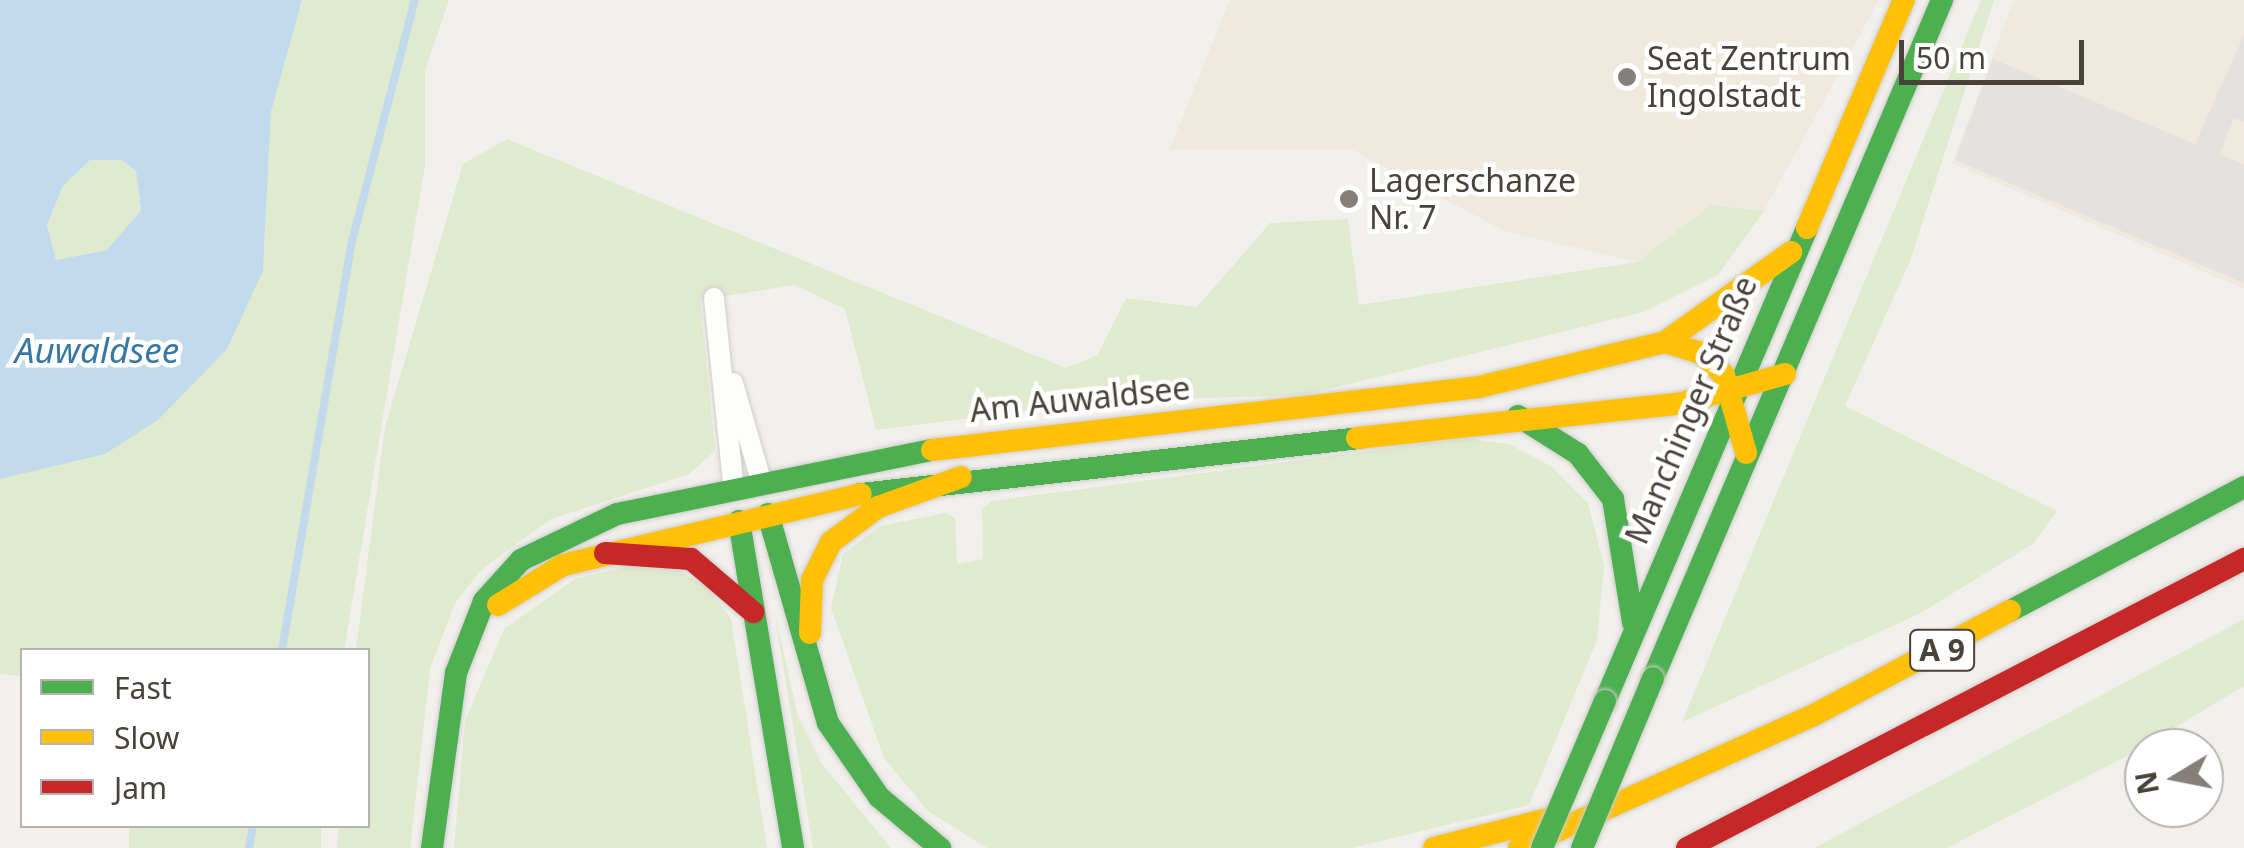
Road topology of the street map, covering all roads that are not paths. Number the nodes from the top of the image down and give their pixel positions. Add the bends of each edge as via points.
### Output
1 (1904, 0) edge
2 (1942, 0) edge
3 (1797, 247) junction
4 (714, 298) dead end
5 (1664, 342) junction
6 (728, 374) junction
7 (1785, 374) junction
8 (1732, 392) junction
9 (1515, 415) junction
10 (1746, 452) junction
11 (760, 477) junction
12 (962, 477) junction
13 (733, 483) junction
14 (2244, 487) edge
15 (768, 514) junction
16 (738, 521) junction
17 (606, 553) junction
18 (2244, 559) edge
19 (752, 612) junction
20 (1634, 625) junction
21 (466, 639) junction
22 (817, 700) junction
23 (1643, 796) junction
24 (432, 848) edge
25 (793, 848) edge
26 (940, 848) edge
27 (1434, 848) edge
28 (1518, 848) edge
29 (1542, 848) edge
30 (1582, 848) edge
31 (1687, 848) edge

1 - 3 main road, Manchinger Straße
2 - 7 main road, Manchinger Straße
3 - 5 main road
3 - 8 main road, Manchinger Straße
4 - 6 street
5 - 8 main road via 1702,353
5 - 11 main road, Am Auwaldsee via 1480,387 1036,434
6 - 11 street
6 - 13 street
7 - 8 main road, Am Auwaldsee
7 - 10 main road, Manchinger Straße
8 - 9 main road, Am Auwaldsee
8 - 10 main road
8 - 20 main road, Manchinger Straße
9 - 12 main road, Am Auwaldsee
9 - 20 main road via 1569,446 1613,498
10 - 30 main road, Manchinger Straße, bridge
11 - 13 main road, Am Auwaldsee
11 - 15 main road
12 - 15 main road, Am Auwaldsee
12 - 22 main road via 878,508 831,542 809,602
13 - 16 main road
13 - 21 main road, Am Auwaldsee via 550,541 497,582
14 - 23 main road, A 9 via 2006,617
15 - 16 main road, Am Auwaldsee
15 - 22 main road
16 - 17 main road, Am Auwaldsee
16 - 19 main road
17 - 19 main road via 692,558
17 - 21 main road, Am Auwaldsee via 529,581
18 - 31 main road, A 9
19 - 25 main road
20 - 29 main road, Manchinger Straße, bridge
21 - 24 main road, Am Auwaldsee
22 - 26 main road via 863,779
23 - 27 main road
23 - 28 main road, A 9

